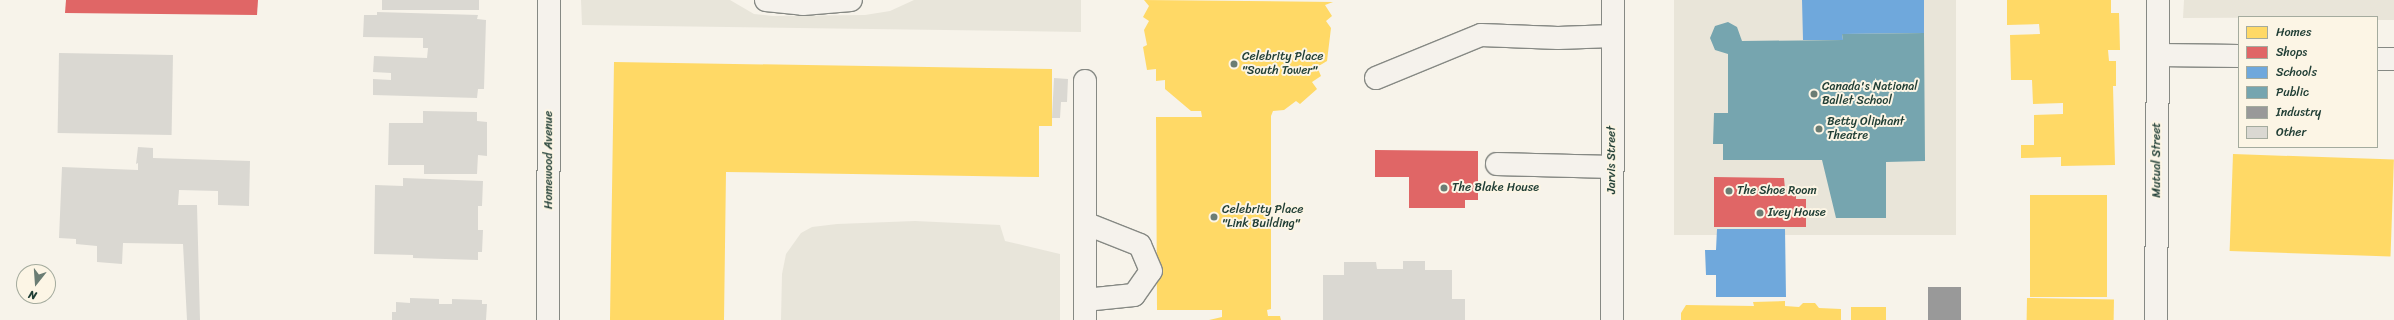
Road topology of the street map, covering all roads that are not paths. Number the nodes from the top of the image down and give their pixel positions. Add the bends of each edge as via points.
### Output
1 (549, 0) edge
2 (766, 0) edge
3 (851, 0) edge
4 (1613, 0) edge
5 (2158, 0) edge
6 (1613, 36) junction
7 (2158, 54) junction
8 (2238, 56) edge
9 (2378, 59) edge
10 (2394, 60) edge
11 (1376, 78) dead end
12 (1086, 81) dead end
13 (1497, 164) dead end
14 (1612, 167) junction
15 (1087, 224) junction
16 (1085, 310) edge
17 (548, 320) edge
18 (1612, 320) edge
19 (2156, 320) edge

1 - 17 street, Homewood Avenue
2 - 3 street via 803,4
4 - 6 street, Jarvis Street
5 - 7 street, Mutual Street
6 - 11 street via 1558,38 1481,35
6 - 14 street, Jarvis Street
7 - 8 street
7 - 19 street, Mutual Street
9 - 10 street
12 - 15 street
13 - 14 street
14 - 18 street, Jarvis Street
15 - 16 street
15 - 16 street via 1140,245 1150,270 1134,295

